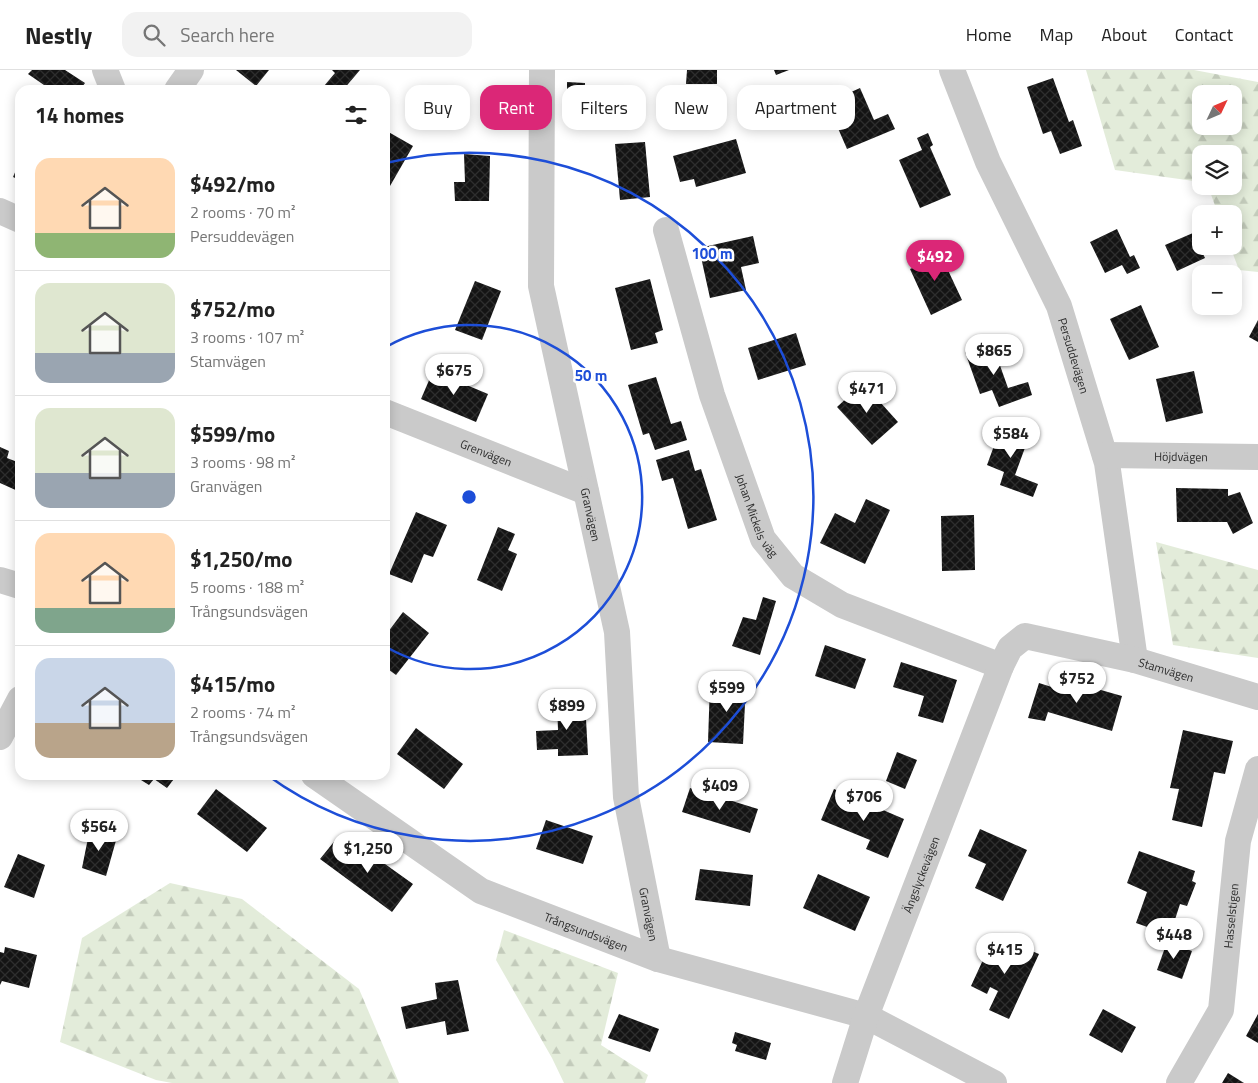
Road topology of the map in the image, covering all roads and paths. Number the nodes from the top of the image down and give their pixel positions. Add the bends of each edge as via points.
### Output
1 (105, 70) edge
2 (191, 70) edge
3 (542, 70) edge
4 (952, 70) edge
5 (111, 85) edge
6 (180, 85) edge
7 (0, 211) edge
8 (15, 218) edge
9 (666, 230) dead end
10 (390, 414) edge
11 (1105, 455) junction
12 (1258, 457) edge
13 (586, 492) junction
14 (0, 580) edge
15 (15, 584) edge
16 (1135, 660) junction
17 (1001, 666) junction
18 (1258, 696) edge
19 (15, 708) edge
20 (0, 737) edge
21 (1258, 769) edge
22 (321, 780) edge
23 (658, 959) junction
24 (866, 1016) junction
25 (845, 1083) edge
26 (994, 1083) edge
27 (1179, 1083) edge

1 - 5 street
2 - 6 street
3 - 13 street, Granvägen via 541,286
4 - 11 street, Persuddevägen via 988,162 1059,306
7 - 8 street
9 - 17 street, Johan Mickels väg via 712,395 763,539 793,576 842,606
10 - 13 street, Grenvägen
11 - 12 street, Höjdvägen
11 - 16 street, Persuddevägen
13 - 23 street, Granvägen via 617,632 626,798
14 - 15 street
16 - 17 street, Stamvägen via 1025,636 1010,648
16 - 18 street, Stamvägen
17 - 24 street, Ängslyckevägen
19 - 20 street
21 - 27 street, Hasselstigen via 1238,841 1221,1010
22 - 23 street, Trångsundsvägen via 481,891
23 - 24 street, Trångsundsvägen
24 - 25 street, Ängslyckevägen
24 - 26 street, Trångsundsvägen

